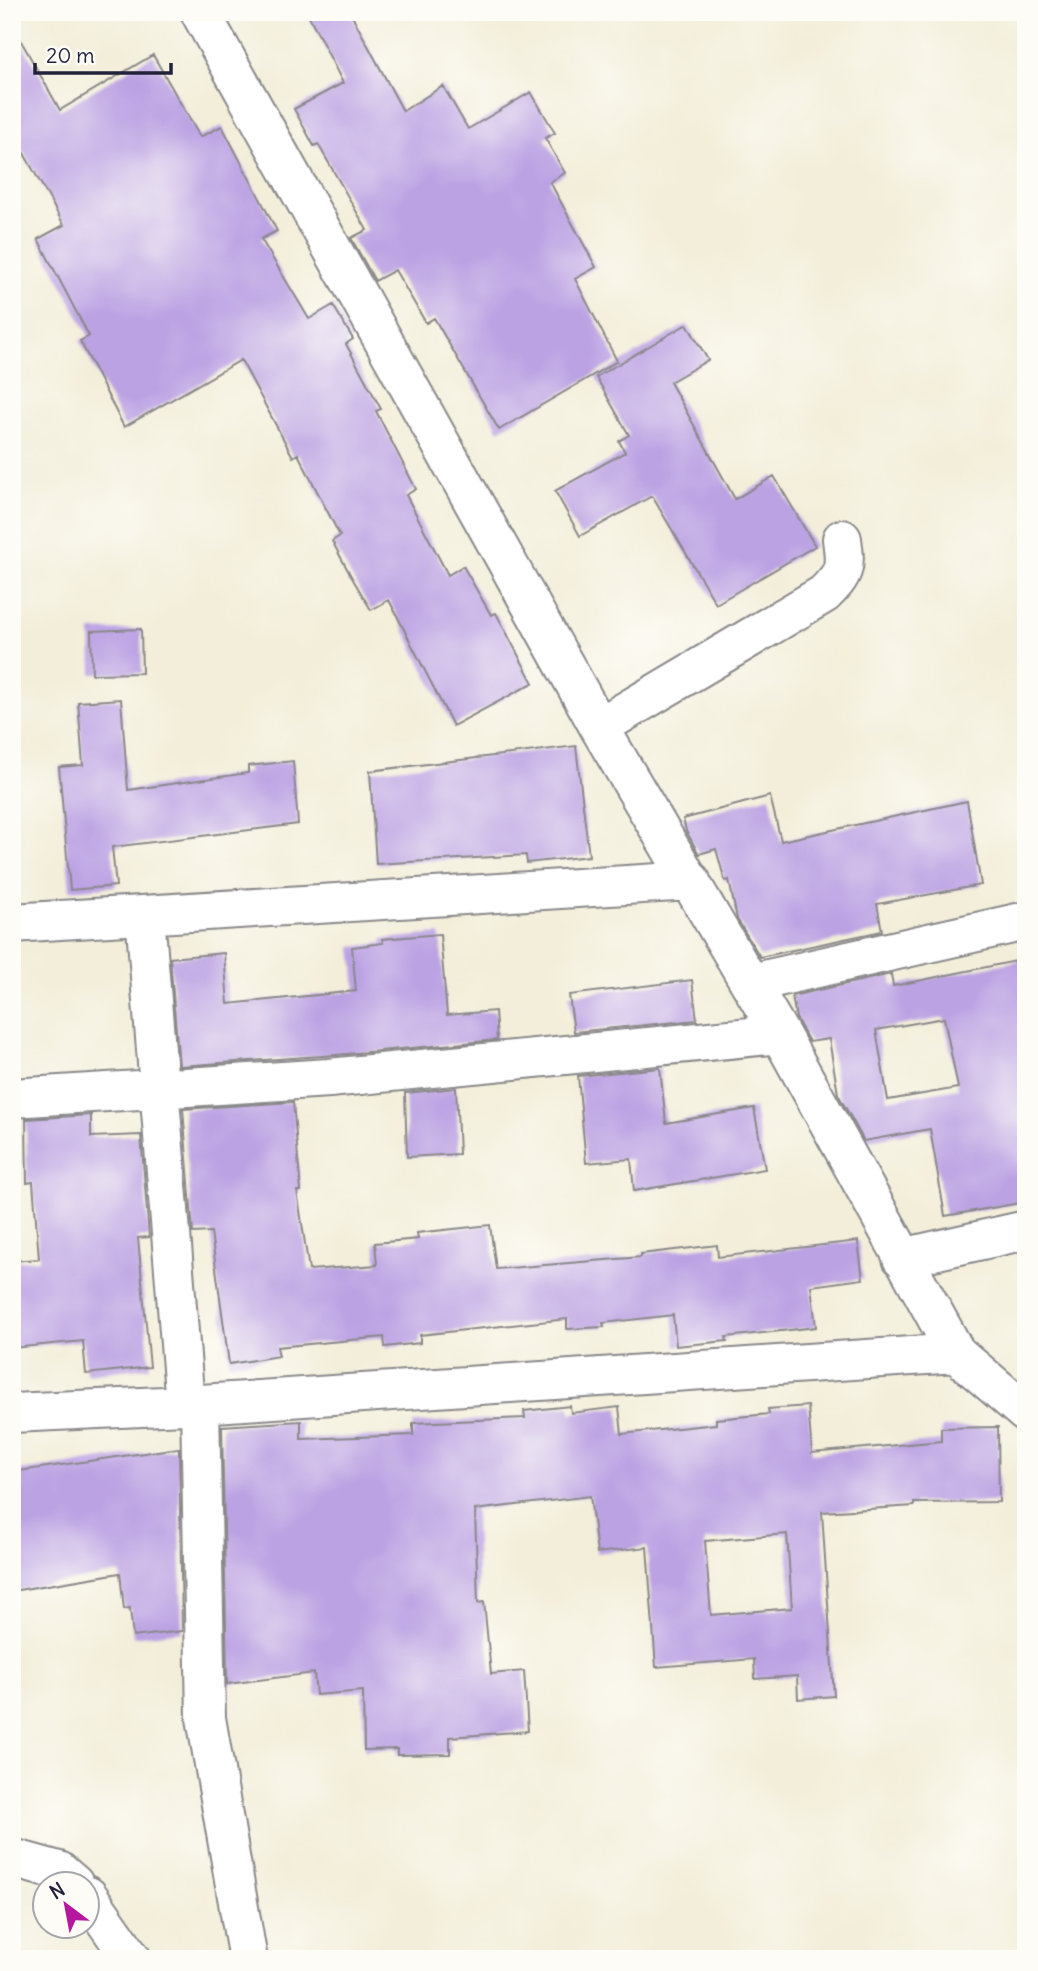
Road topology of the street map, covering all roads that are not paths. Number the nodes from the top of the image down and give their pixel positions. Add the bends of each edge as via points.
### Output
1 (200, 12) edge
2 (842, 539) dead end
3 (599, 727) junction
4 (691, 881) junction
5 (145, 915) junction
6 (1026, 921) edge
7 (12, 923) edge
8 (751, 983) junction
9 (780, 1034) junction
10 (159, 1088) junction
11 (12, 1098) edge
12 (1026, 1230) edge
13 (902, 1258) junction
14 (956, 1353) junction
15 (192, 1404) junction
16 (12, 1413) edge
17 (1026, 1413) edge
18 (12, 1858) edge
19 (57, 1870) edge
20 (102, 1916) edge
21 (132, 1959) edge
22 (245, 1959) edge

1 - 3 street
2 - 3 street via 842,576 824,594
3 - 4 street
4 - 5 street
4 - 8 street
5 - 7 street
5 - 10 street
6 - 8 street
8 - 9 street
9 - 10 street via 329,1078
9 - 13 street
10 - 11 street
10 - 15 street
12 - 13 street
13 - 14 street
14 - 15 street
14 - 17 street
15 - 16 street
15 - 22 street via 206,1718
18 - 19 street
20 - 21 street

